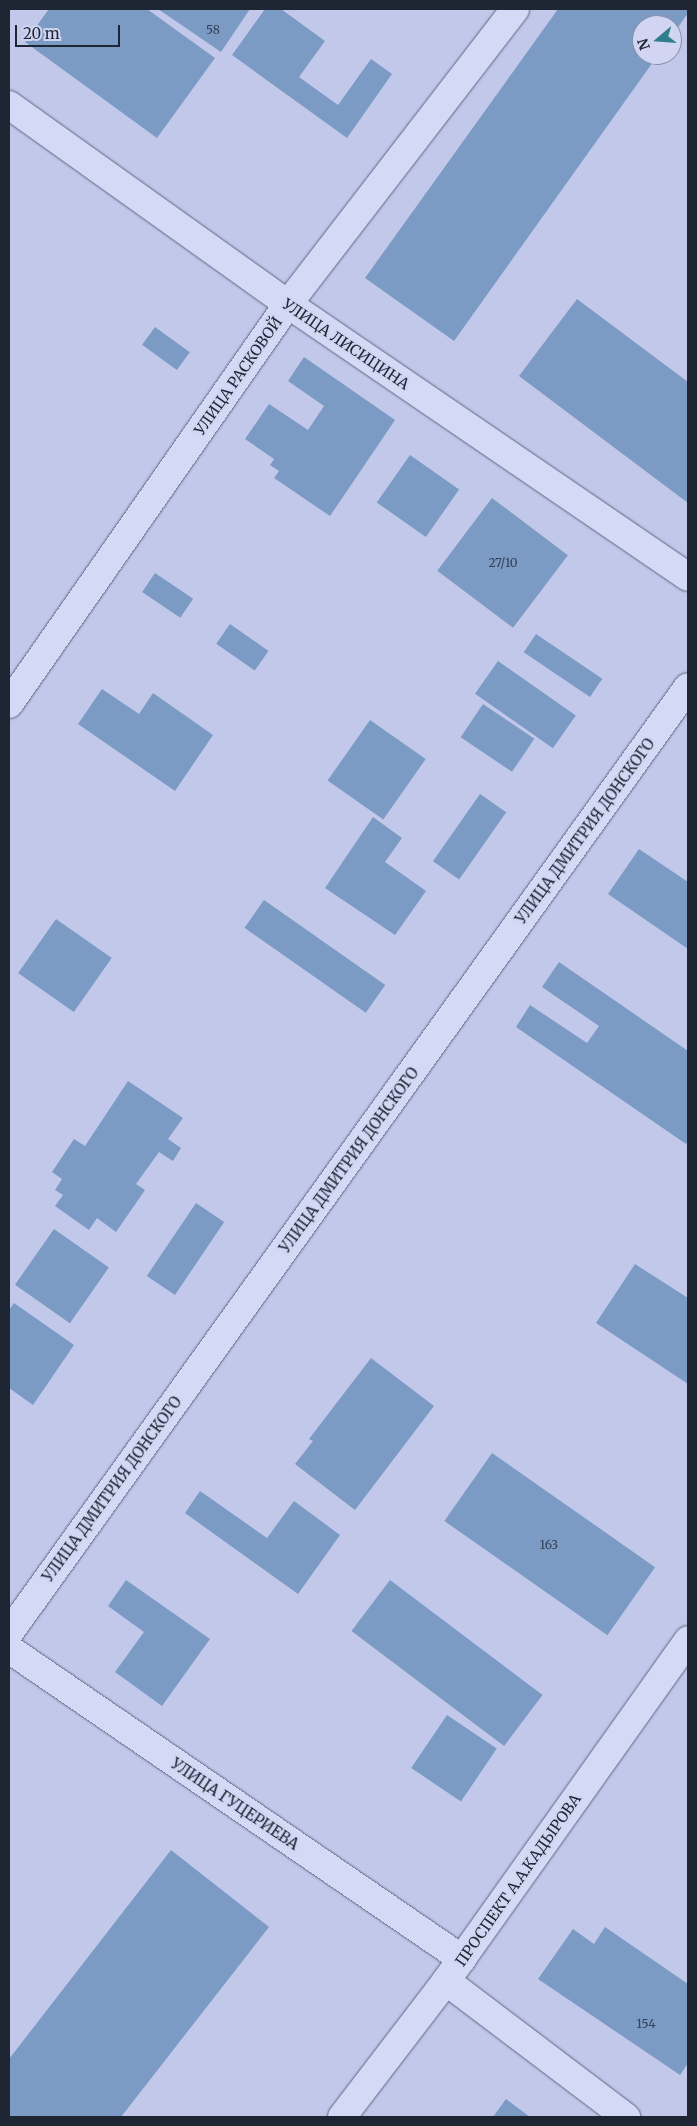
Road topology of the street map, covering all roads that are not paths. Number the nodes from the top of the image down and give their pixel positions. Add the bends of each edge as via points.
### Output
1 (515, 9) edge
2 (9, 105) edge
3 (288, 304) junction
4 (688, 577) edge
5 (688, 687) edge
6 (9, 704) edge
7 (9, 1633) edge
8 (688, 1640) edge
9 (9, 1649) edge
10 (462, 1959) junction
11 (446, 1982) junction
12 (342, 2117) edge
13 (626, 2117) edge

1 - 3 street, УЛИЦА РАСКОВОЙ
2 - 3 street, УЛИЦА ЛИСИЦИНА
3 - 4 street, УЛИЦА ЛИСИЦИНА
3 - 6 street, УЛИЦА РАСКОВОЙ
5 - 7 street, УЛИЦА ДМИТРИЯ ДОНСКОГО
8 - 10 street, ПРОСПЕКТ А.А.КАДЫРОВА
9 - 10 street, УЛИЦА ГУЦЕРИЕВА
10 - 11 street, ПРОСПЕКТ А.А.КАДЫРОВА
11 - 12 street, ПРОСПЕКТ А.А.КАДЫРОВА
11 - 13 street

